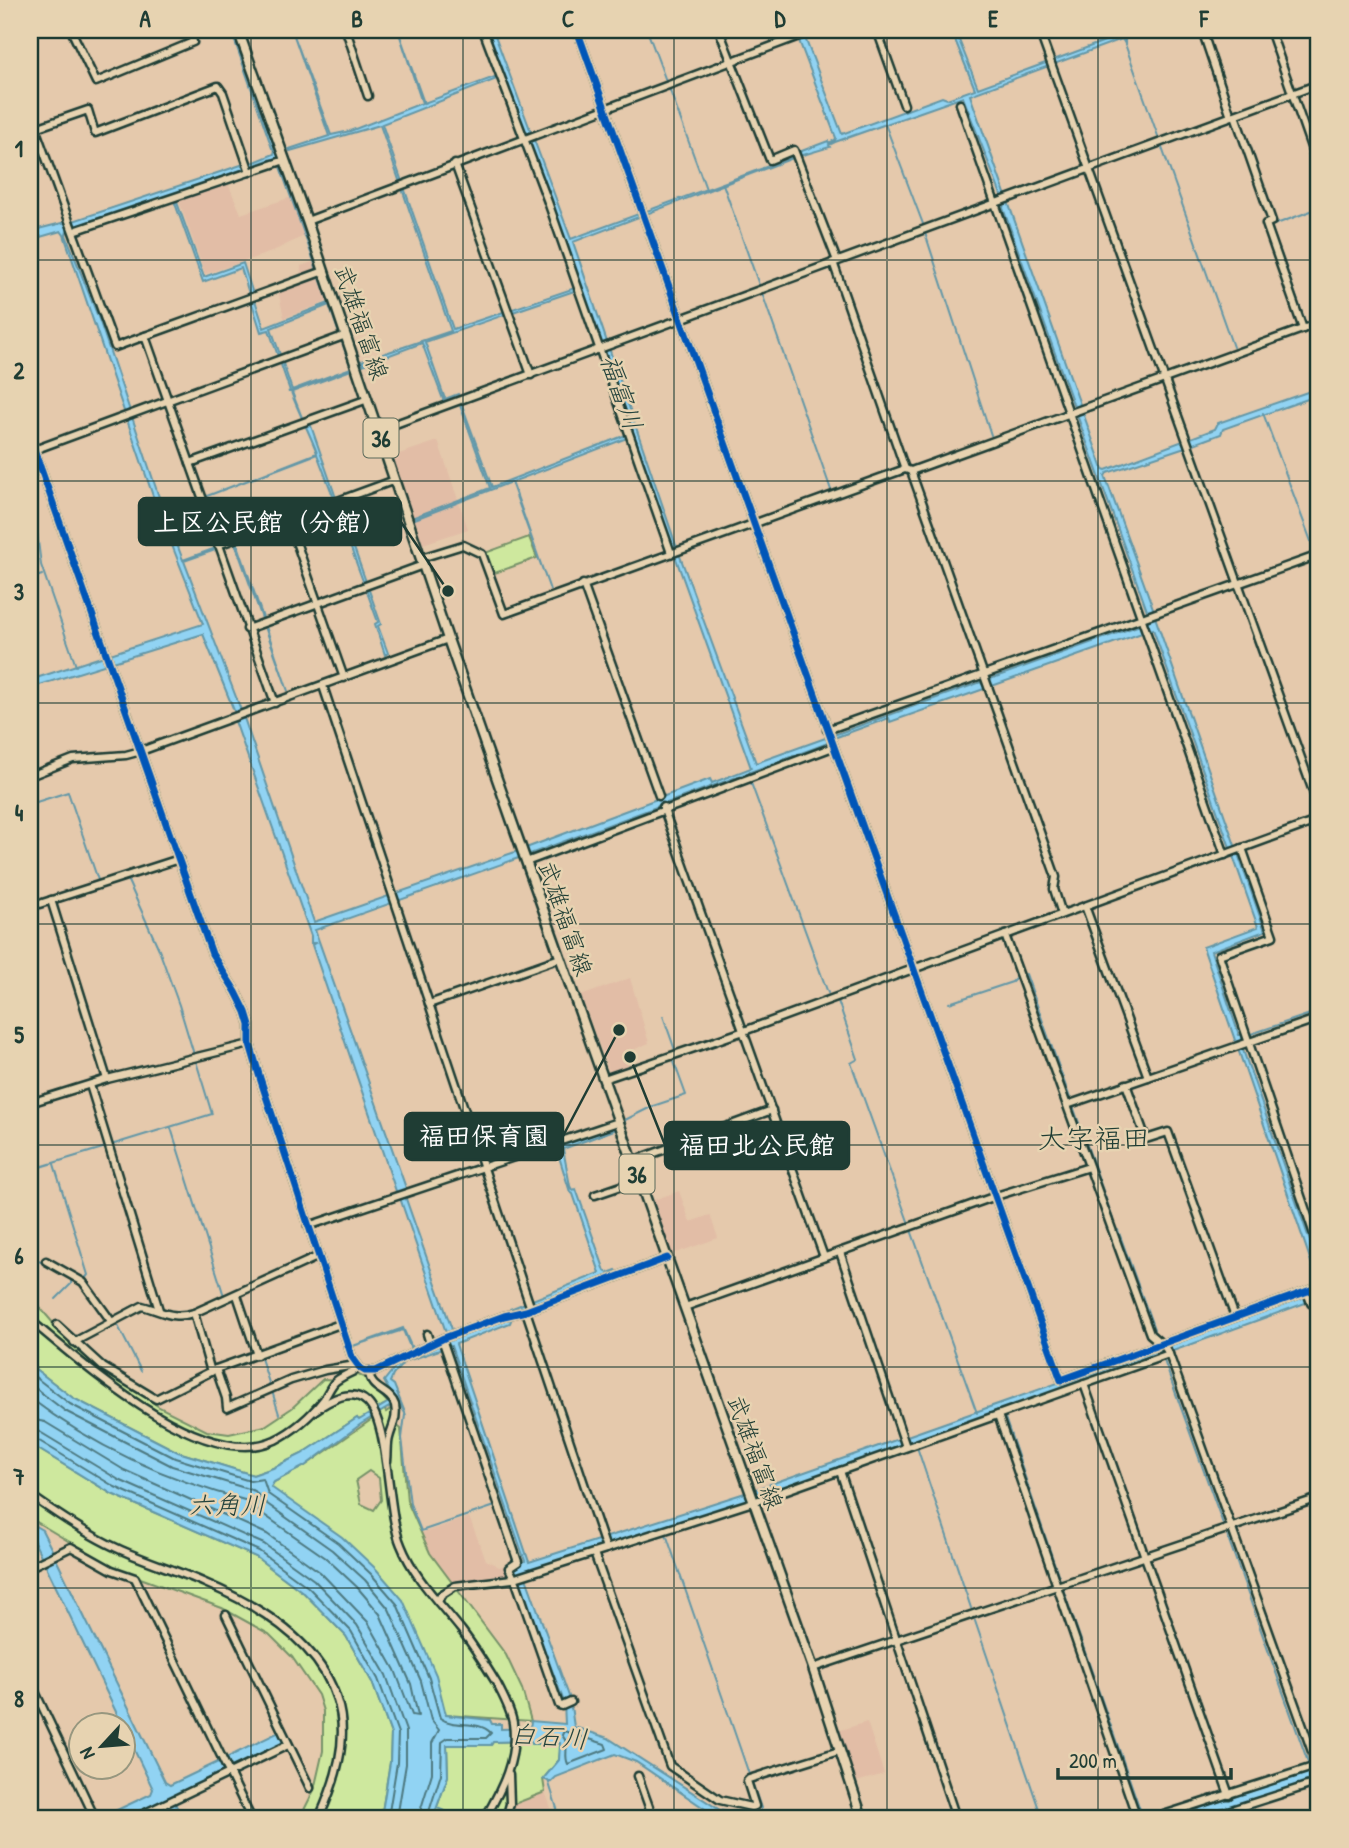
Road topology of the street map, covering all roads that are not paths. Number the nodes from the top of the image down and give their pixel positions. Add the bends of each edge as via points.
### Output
1 (71, 30) edge
2 (190, 30) edge
3 (238, 30) edge
4 (346, 30) edge
5 (483, 30) edge
6 (577, 30) edge
7 (719, 30) edge
8 (815, 30) edge
9 (877, 30) edge
10 (1039, 30) edge
11 (1202, 30) edge
12 (1270, 30) edge
13 (730, 61) junction
14 (1319, 84) edge
15 (1293, 94) junction
16 (368, 96) dead end
17 (960, 104) dead end
18 (904, 105) dead end
19 (605, 109) junction
20 (30, 114) edge
21 (1233, 116) junction
22 (34, 127) edge
23 (528, 137) junction
24 (281, 161) junction
25 (455, 164) junction
26 (1090, 167) junction
27 (249, 168) junction
28 (1319, 170) edge
29 (1001, 200) junction
30 (307, 221) junction
31 (72, 227) junction
32 (835, 262) junction
33 (321, 272) junction
34 (681, 318) junction
35 (1319, 323) edge
36 (1303, 329) junction
37 (145, 336) junction
38 (343, 336) junction
39 (601, 349) junction
40 (531, 375) junction
41 (1164, 380) junction
42 (368, 399) junction
43 (168, 400) junction
44 (1076, 411) junction
45 (379, 430) junction
46 (30, 438) edge
47 (34, 450) junction
48 (190, 463) junction
49 (40, 464) junction
50 (30, 468) edge
51 (908, 470) junction
52 (395, 480) junction
53 (289, 522) junction
54 (753, 524) junction
55 (219, 547) junction
56 (671, 553) junction
57 (1319, 555) edge
58 (422, 562) junction
59 (583, 584) junction
60 (1239, 584) junction
61 (318, 605) junction
62 (1147, 618) junction
63 (247, 629) junction
64 (448, 639) junction
65 (344, 677) junction
66 (986, 681) junction
67 (323, 685) junction
68 (275, 703) junction
69 (830, 739) junction
70 (141, 751) junction
71 (30, 775) edge
72 (659, 796) dead end
73 (664, 808) junction
74 (1319, 808) edge
75 (1319, 820) edge
76 (1234, 852) junction
77 (179, 859) junction
78 (526, 860) junction
79 (51, 900) junction
80 (1086, 906) junction
81 (30, 907) edge
82 (1062, 914) junction
83 (1005, 935) junction
84 (560, 958) junction
85 (914, 968) junction
86 (429, 1004) junction
87 (1319, 1017) edge
88 (744, 1031) junction
89 (1246, 1039) junction
90 (250, 1044) junction
91 (1148, 1076) junction
92 (107, 1079) junction
93 (604, 1079) junction
94 (1126, 1084) junction
95 (90, 1085) junction
96 (30, 1103) edge
97 (1070, 1104) junction
98 (772, 1110) junction
99 (618, 1122) junction
100 (633, 1161) junction
101 (1089, 1167) junction
102 (483, 1168) junction
103 (639, 1180) junction
104 (595, 1195) dead end
105 (996, 1196) junction
106 (308, 1226) junction
107 (1319, 1249) edge
108 (840, 1252) junction
109 (319, 1256) junction
110 (824, 1257) junction
111 (667, 1258) junction
112 (46, 1261) dead end
113 (1318, 1288) edge
114 (1307, 1292) junction
115 (239, 1294) junction
116 (529, 1306) junction
117 (685, 1307) junction
118 (158, 1308) junction
119 (1319, 1309) edge
120 (194, 1313) junction
121 (1235, 1317) junction
122 (30, 1320) edge
123 (114, 1320) junction
124 (340, 1324) junction
125 (57, 1325) dead end
126 (427, 1334) dead end
127 (443, 1338) junction
128 (74, 1342) junction
129 (430, 1344) junction
130 (1164, 1351) junction
131 (259, 1354) junction
132 (358, 1366) junction
133 (213, 1371) junction
134 (369, 1371) junction
135 (1084, 1384) junction
136 (314, 1411) junction
137 (1001, 1413) junction
138 (906, 1447) junction
139 (840, 1471) junction
140 (387, 1473) junction
141 (30, 1495) edge
142 (1319, 1498) edge
143 (753, 1501) junction
144 (1231, 1527) junction
145 (606, 1548) junction
146 (594, 1553) junction
147 (1146, 1556) junction
148 (30, 1567) edge
149 (518, 1577) junction
150 (1058, 1586) junction
151 (438, 1602) junction
152 (226, 1615) dead end
153 (896, 1639) junction
154 (813, 1668) junction
155 (30, 1681) edge
156 (571, 1702) dead end
157 (288, 1745) junction
158 (839, 1751) junction
159 (227, 1767) junction
160 (1316, 1767) edge
161 (508, 1773) junction
162 (638, 1776) dead end
163 (1317, 1783) edge
164 (310, 1788) dead end
165 (1229, 1795) junction
166 (1233, 1810) junction
167 (95, 1818) edge
168 (135, 1818) edge
169 (251, 1818) edge
170 (319, 1818) edge
171 (485, 1818) edge
172 (506, 1818) edge
173 (653, 1818) edge
174 (862, 1818) edge
175 (956, 1818) edge
176 (1137, 1818) edge
177 (1154, 1818) edge
178 (1206, 1818) edge
179 (1235, 1818) edge

1 - 2 street via 96,82 192,42
3 - 24 main road, 武雄福富線 / 36
4 - 16 street
5 - 23 street
6 - 19 street
7 - 13 street
8 - 13 street
9 - 18 street
10 - 26 street
11 - 21 street
12 - 15 street
13 - 19 street
13 - 32 street via 769,160 794,150
14 - 15 street
15 - 21 street
15 - 28 street
17 - 29 street
19 - 23 street
19 - 34 street
20 - 22 street
21 - 26 street
21 - 36 street via 1272,221 1266,224
22 - 27 street via 88,110 95,133 218,86
22 - 31 street
23 - 25 street
23 - 39 street
24 - 27 street
24 - 30 main road, 武雄福富線 / 36
25 - 30 street
25 - 40 street
26 - 29 street
26 - 41 street
27 - 31 street
29 - 32 street
29 - 44 street
30 - 33 main road, 武雄福富線 / 36
31 - 37 street via 115,347
32 - 34 street
32 - 51 street
33 - 37 street
33 - 38 main road, 武雄福富線 / 36
34 - 39 street
34 - 54 street
35 - 36 street
36 - 41 street
37 - 43 street
38 - 42 main road, 武雄福富線 / 36
38 - 43 street
39 - 40 street
39 - 56 street
40 - 45 street
41 - 44 street
41 - 60 street
42 - 45 main road, 武雄福富線 / 36
42 - 48 street
43 - 47 street
43 - 48 street
44 - 51 street
44 - 62 street
45 - 52 main road, 武雄福富線 / 36
46 - 47 street
47 - 49 street
48 - 55 street
49 - 50 street
49 - 70 street
51 - 54 street
51 - 66 street
52 - 53 street
52 - 58 main road, 武雄福富線 / 36
53 - 55 street
53 - 61 street
54 - 56 street
54 - 69 street
55 - 63 street
56 - 59 street
57 - 60 street
58 - 59 street via 463,545 482,554 504,614
58 - 61 street
58 - 64 main road, 武雄福富線 / 36
59 - 72 street
60 - 62 street
60 - 74 street
61 - 63 street
61 - 65 street
62 - 66 street
62 - 76 street via 1147,633
63 - 68 street
64 - 65 street
64 - 78 main road, 武雄福富線 / 36
65 - 67 street
66 - 69 street
66 - 82 street via 1056,877 1054,889
67 - 68 street
67 - 86 street
68 - 70 street
69 - 73 street
69 - 85 street
70 - 71 street via 73,759
70 - 77 street
73 - 78 street
73 - 88 street
75 - 76 street
76 - 80 street
76 - 89 street via 1273,936 1219,955
77 - 79 street
77 - 90 street via 212,954 246,1012
78 - 84 main road, 武雄福富線 / 36
79 - 81 street
79 - 92 street
80 - 82 street
80 - 91 street
82 - 83 street
83 - 85 street
83 - 97 street
84 - 86 street
84 - 93 main road, 武雄福富線 / 36
85 - 88 street
85 - 105 street
86 - 102 street
87 - 89 street
88 - 93 street
88 - 98 street
89 - 91 street via 1235,1047
89 - 107 street
90 - 92 street
90 - 106 street
91 - 94 street
92 - 95 street
93 - 99 main road, 武雄福富線 / 36
94 - 97 street
94 - 121 street via 1146,1139 1168,1132
95 - 96 street
95 - 118 street
97 - 101 street
98 - 100 street
98 - 110 street
99 - 100 main road, 武雄福富線 / 36
99 - 102 street
100 - 103 main road, 武雄福富線 / 36
101 - 105 street
101 - 130 street via 1150,1334
102 - 106 street
102 - 116 street
103 - 104 street
103 - 111 main road, 武雄福富線 / 36
105 - 108 street
105 - 130 street via 1062,1380
106 - 109 street
108 - 110 street
108 - 138 street
109 - 115 street
109 - 124 street
110 - 117 street
111 - 116 street
111 - 117 main road, 武雄福富線 / 36
112 - 123 street via 83,1282
113 - 114 street
114 - 119 street
114 - 121 street
115 - 120 street
115 - 131 street
116 - 127 street
116 - 145 street
117 - 143 main road, 武雄福富線 / 36
118 - 120 street via 172,1317
118 - 123 street via 142,1306
120 - 133 street
121 - 130 street
122 - 136 street via 83,1366 146,1408 213,1442 261,1445 286,1434
123 - 128 street
124 - 131 street
124 - 132 street
125 - 128 street
126 - 129 street
127 - 129 street
127 - 149 street via 518,1562 509,1568
128 - 133 street via 103,1367 156,1399
129 - 134 street
130 - 135 street
130 - 144 street
131 - 133 street
132 - 133 street via 325,1370 227,1408
132 - 134 street
132 - 136 street via 335,1382
134 - 140 street via 374,1386 393,1402 396,1416
135 - 137 street
135 - 147 street
136 - 140 street via 351,1394 365,1400 379,1422
137 - 138 street
137 - 150 street
138 - 139 street
139 - 143 street
139 - 153 street
140 - 151 street via 398,1540 408,1562
141 - 170 street via 118,1549 232,1595 281,1625 302,1645 328,1681 340,1710 336,1776
142 - 144 street
143 - 145 street
143 - 154 main road, 武雄福富線 / 36
144 - 147 street
144 - 160 street
145 - 146 street
146 - 149 street
146 - 158 street via 670,1766 720,1800 755,1806 750,1779
147 - 150 street
147 - 165 street
148 - 159 street via 71,1547 135,1578
149 - 151 street via 456,1586
149 - 156 street via 559,1705
150 - 153 street
150 - 176 street
151 - 161 street via 503,1695 513,1722
152 - 157 street
153 - 154 street
153 - 175 street
154 - 158 main road, 武雄福富線 / 36
155 - 167 street
157 - 159 street
157 - 164 street
158 - 174 main road, 武雄福富線 / 36
159 - 168 street
159 - 169 street
160 - 165 street
161 - 171 street
161 - 172 street
162 - 173 street
163 - 166 street
165 - 177 street
166 - 178 street
166 - 179 street

